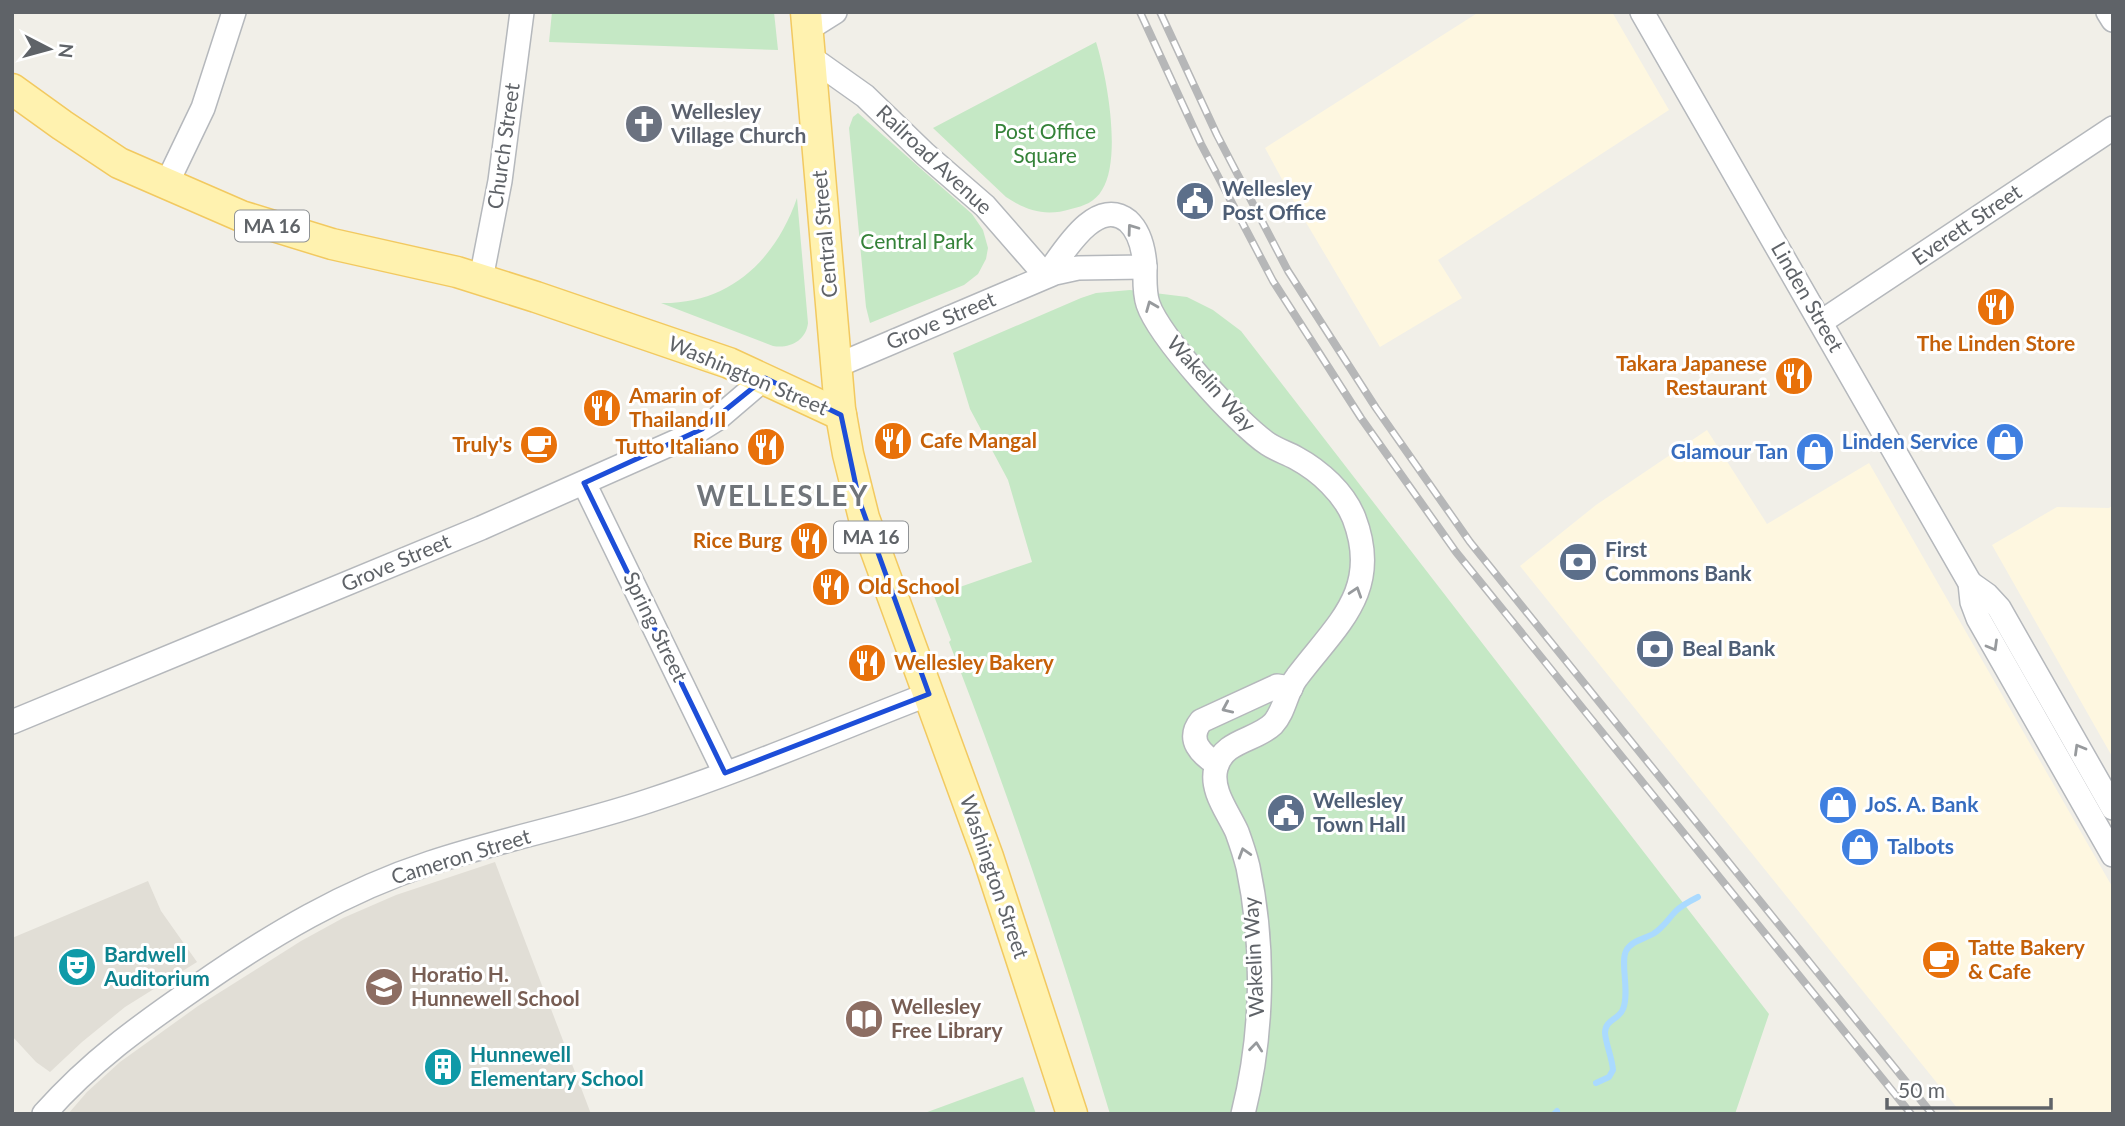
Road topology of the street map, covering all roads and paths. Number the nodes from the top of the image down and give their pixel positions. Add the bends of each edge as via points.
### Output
1 (234, 12) edge
2 (522, 12) edge
3 (835, 12) edge
4 (1642, 12) edge
5 (2108, 12) edge
6 (2113, 20) edge
7 (808, 33) edge
8 (12, 89) edge
9 (2113, 128) edge
10 (166, 183) junction
11 (1145, 267) junction
12 (1046, 276) junction
13 (481, 279) junction
14 (1821, 322) junction
15 (836, 366) junction
16 (765, 378) junction
17 (841, 415) junction
18 (584, 483) junction
19 (1970, 583) junction
20 (1291, 688) junction
21 (929, 694) junction
22 (12, 722) edge
23 (1217, 764) junction
24 (725, 772) junction
25 (2113, 808) edge
26 (2113, 855) edge
27 (44, 1114) edge
28 (1072, 1114) edge
29 (1243, 1114) edge

1 - 10 street via 203,108
2 - 13 street, Church Street via 500,181
3 - 7 street
4 - 14 street, Linden Street
5 - 6 street
7 - 12 street, Railroad Avenue via 865,96 985,206
7 - 15 main road, Central Street
8 - 10 main road, Washington Street / MA 16 via 119,163
9 - 14 street, Everett Street
10 - 13 main road, Washington Street / MA 16 via 282,229
11 - 12 street, Grove Street via 1078,268
11 -> 12 street, Grove Street via 1134,228 1120,216 1107,214 1084,226
20 -> 11 street, Wakelin Way via 1341,624 1355,597 1361,566 1357,527 1346,504 1322,476 1260,438 1197,374 1150,310
12 - 15 street, Grove Street
13 - 16 main road, Washington Street / MA 16
14 - 19 street, Linden Street
15 - 17 main road, Central Street
16 - 17 main road, Washington Street / MA 16
16 - 18 street, Grove Street via 702,429
17 - 21 main road, Washington Street / MA 16 via 859,500
18 - 22 street, Grove Street
18 - 24 street, Spring Street
25 -> 19 street, Linden Street via 1998,608
19 -> 26 street, Linden Street via 1978,618
20 - 23 street, Wakelin Way via 1271,725 1236,743
20 -> 23 street via 1277,686 1201,721 1195,732 1196,745
21 - 24 street, Cameron Street
21 - 28 main road, Washington Street / MA 16 via 993,870
29 -> 23 street, Wakelin Way via 1256,1042 1258,951 1248,868 1215,783
24 - 27 street, Cameron Street via 604,815 450,856 339,899 264,941 141,1025 91,1065

